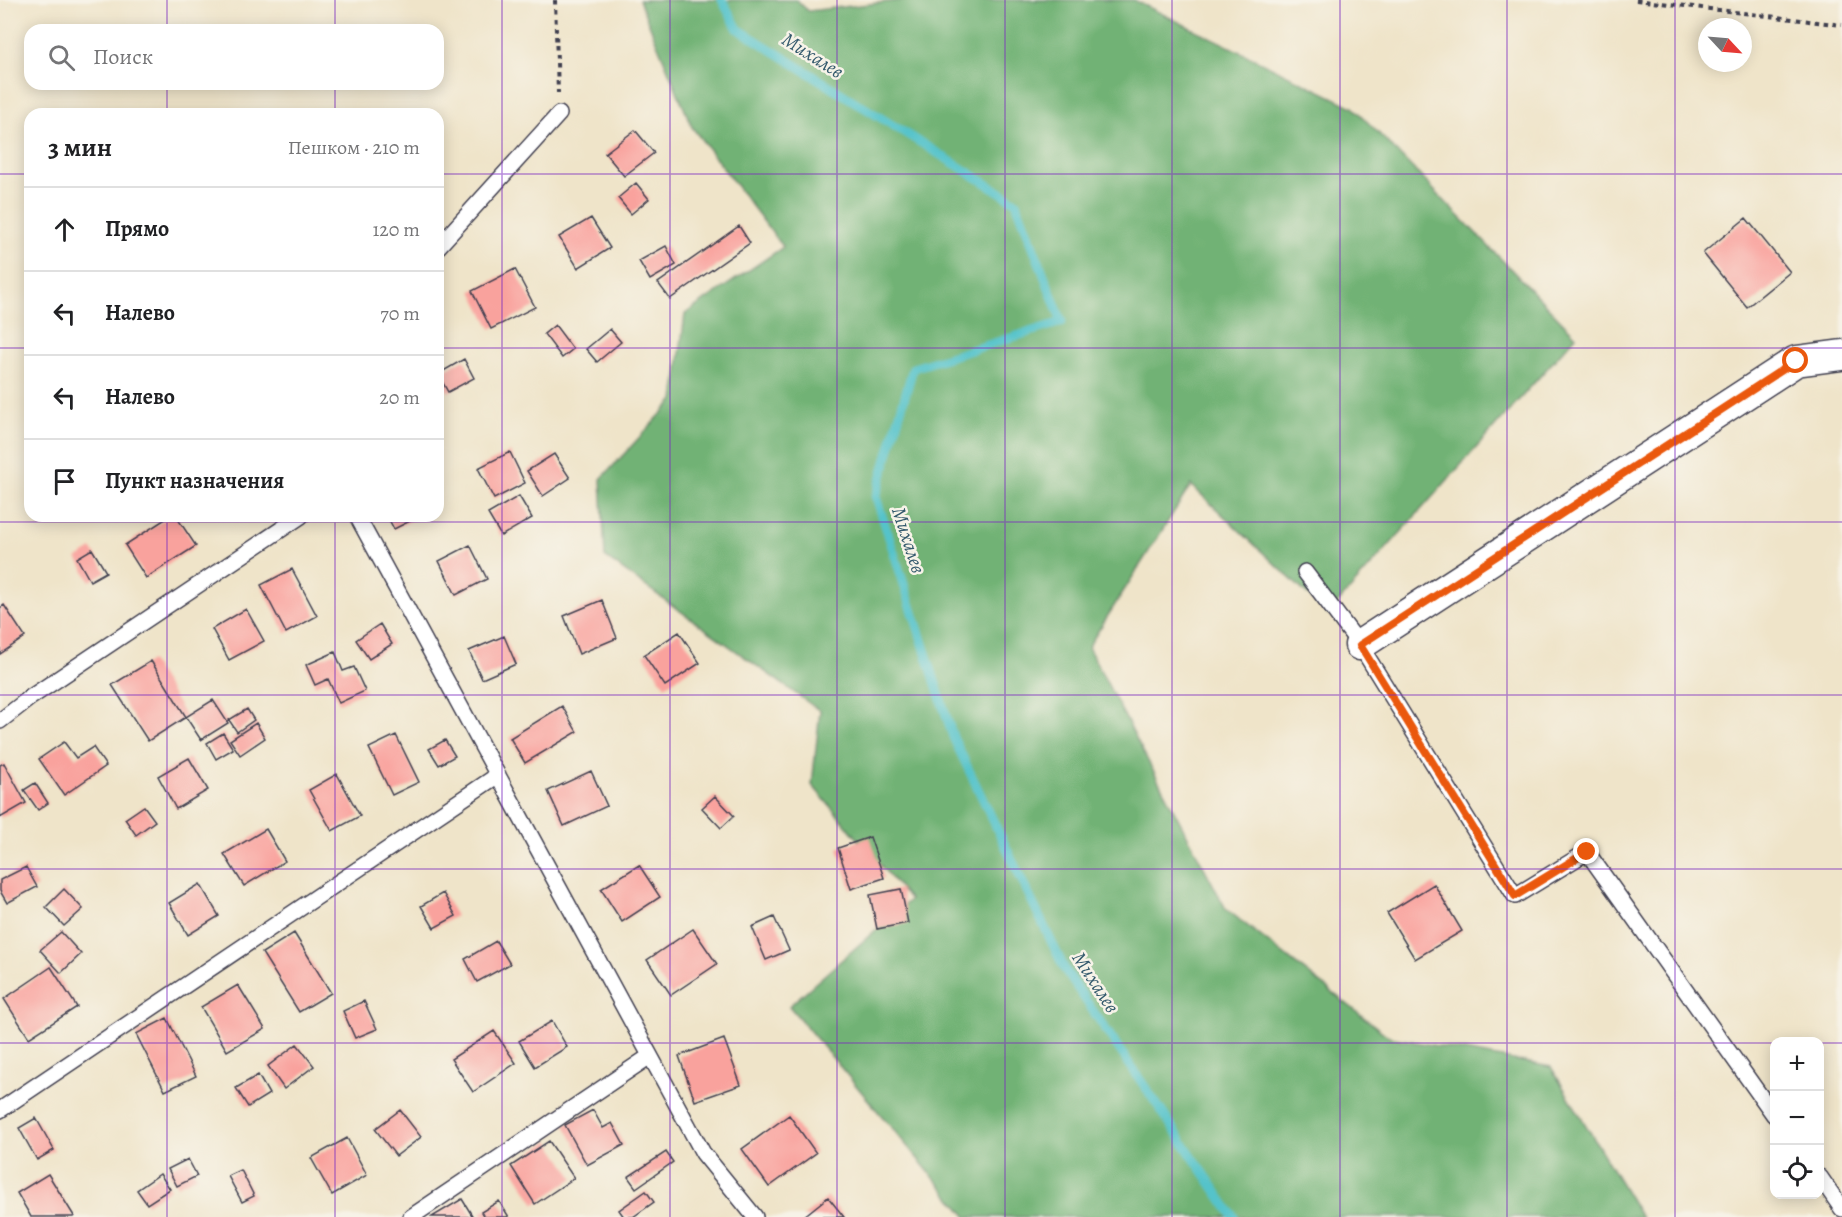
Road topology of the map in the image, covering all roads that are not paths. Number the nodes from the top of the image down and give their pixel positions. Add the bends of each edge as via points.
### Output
1 (559, 114) road end
2 (444, 240) edge
3 (1842, 355) edge
4 (292, 522) edge
5 (360, 522) edge
6 (1305, 572) dead end
7 (1360, 645) junction
8 (0, 721) edge
9 (498, 775) junction
10 (650, 1056) junction
11 (1770, 1109) edge
12 (0, 1110) edge
13 (1824, 1183) edge
14 (1842, 1209) edge
15 (411, 1217) edge
16 (755, 1217) edge

1 - 2 lane
3 - 7 street via 1796,361
4 - 8 lane
5 - 9 lane
6 - 7 lane
7 - 11 lane via 1515,896 1587,852
9 - 10 lane
9 - 12 lane
10 - 15 lane
10 - 16 lane via 703,1153
13 - 14 lane

